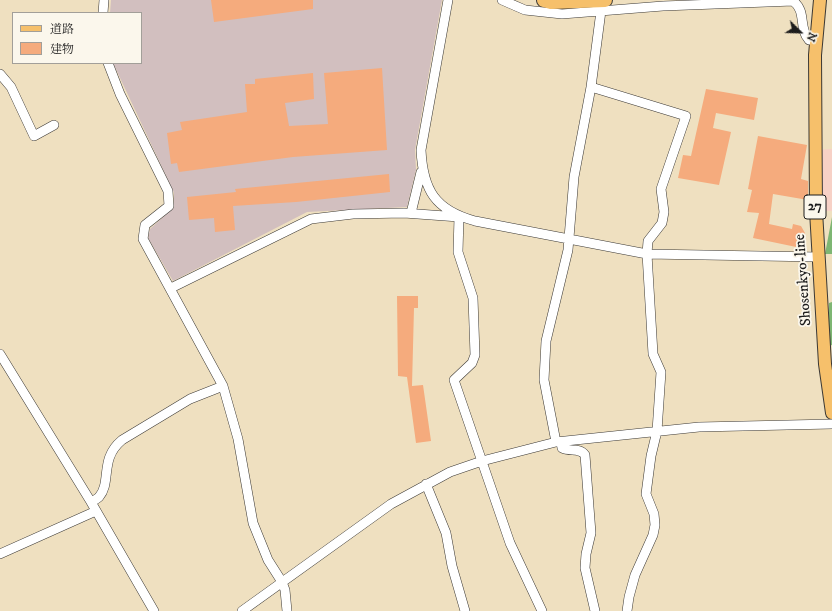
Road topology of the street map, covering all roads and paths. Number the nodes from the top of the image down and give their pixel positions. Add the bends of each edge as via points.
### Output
1 (104, 0) edge
2 (448, 0) edge
3 (502, 0) edge
4 (544, 0) edge
5 (820, 0) edge
6 (603, 6) edge
7 (103, 12) edge
8 (816, 40) junction
9 (108, 64) edge
10 (0, 74) edge
11 (591, 87) junction
12 (54, 125) dead end
13 (422, 170) junction
14 (411, 213) junction
15 (458, 217) junction
16 (568, 240) junction
17 (647, 254) junction
18 (818, 258) junction
19 (171, 288) junction
20 (0, 354) edge
21 (223, 386) junction
22 (832, 413) edge
23 (832, 424) edge
24 (657, 431) junction
25 (559, 442) junction
26 (482, 461) junction
27 (426, 484) junction
28 (91, 502) junction
29 (96, 512) junction
30 (0, 554) edge
31 (282, 582) junction
32 (154, 611) edge
33 (242, 611) edge
34 (287, 611) edge
35 (465, 611) edge
36 (542, 611) edge
37 (595, 611) edge
38 (627, 611) edge

1 - 7 street
2 - 13 street via 421,150
3 - 6 street via 525,10 542,13 562,14
4 - 6 highway
5 - 8 main road, Shosenkyo-line / 27
6 - 8 street via 793,1 801,10 804,35 809,40
6 - 11 street
8 - 18 main road, Shosenkyo-line / 27 via 814,150
9 - 19 street via 120,94 168,191 168,206 145,225 143,239
10 - 12 street via 11,87 34,136
11 - 16 street via 574,177
11 - 17 street via 686,116 662,189 662,223 648,241
13 - 14 street
13 - 15 street via 427,188 441,205
14 - 15 street
14 - 19 street via 353,214 311,219
15 - 16 street
15 - 26 street via 458,252 472,298 475,355 472,363 454,380
16 - 17 street
16 - 25 street via 568,250 546,341 544,366 544,380
17 - 18 street
17 - 24 street via 653,354 661,372
18 - 22 main road, Shosenkyo-line / 27 via 825,364
19 - 21 street
20 - 28 street
21 - 28 street via 190,399 114,446 106,464 105,482 99,497
21 - 31 street via 238,439 253,523 268,560
23 - 24 street via 699,427
24 - 25 street
24 - 38 street via 646,494 656,524 636,575
25 - 26 street
25 - 37 street via 562,448 580,450 585,455 591,533 585,568
26 - 27 street
26 - 36 street via 510,542
27 - 31 street via 371,517
27 - 35 street via 446,533
28 - 29 street
29 - 30 street
29 - 32 street
31 - 33 street
31 - 34 street via 286,590

